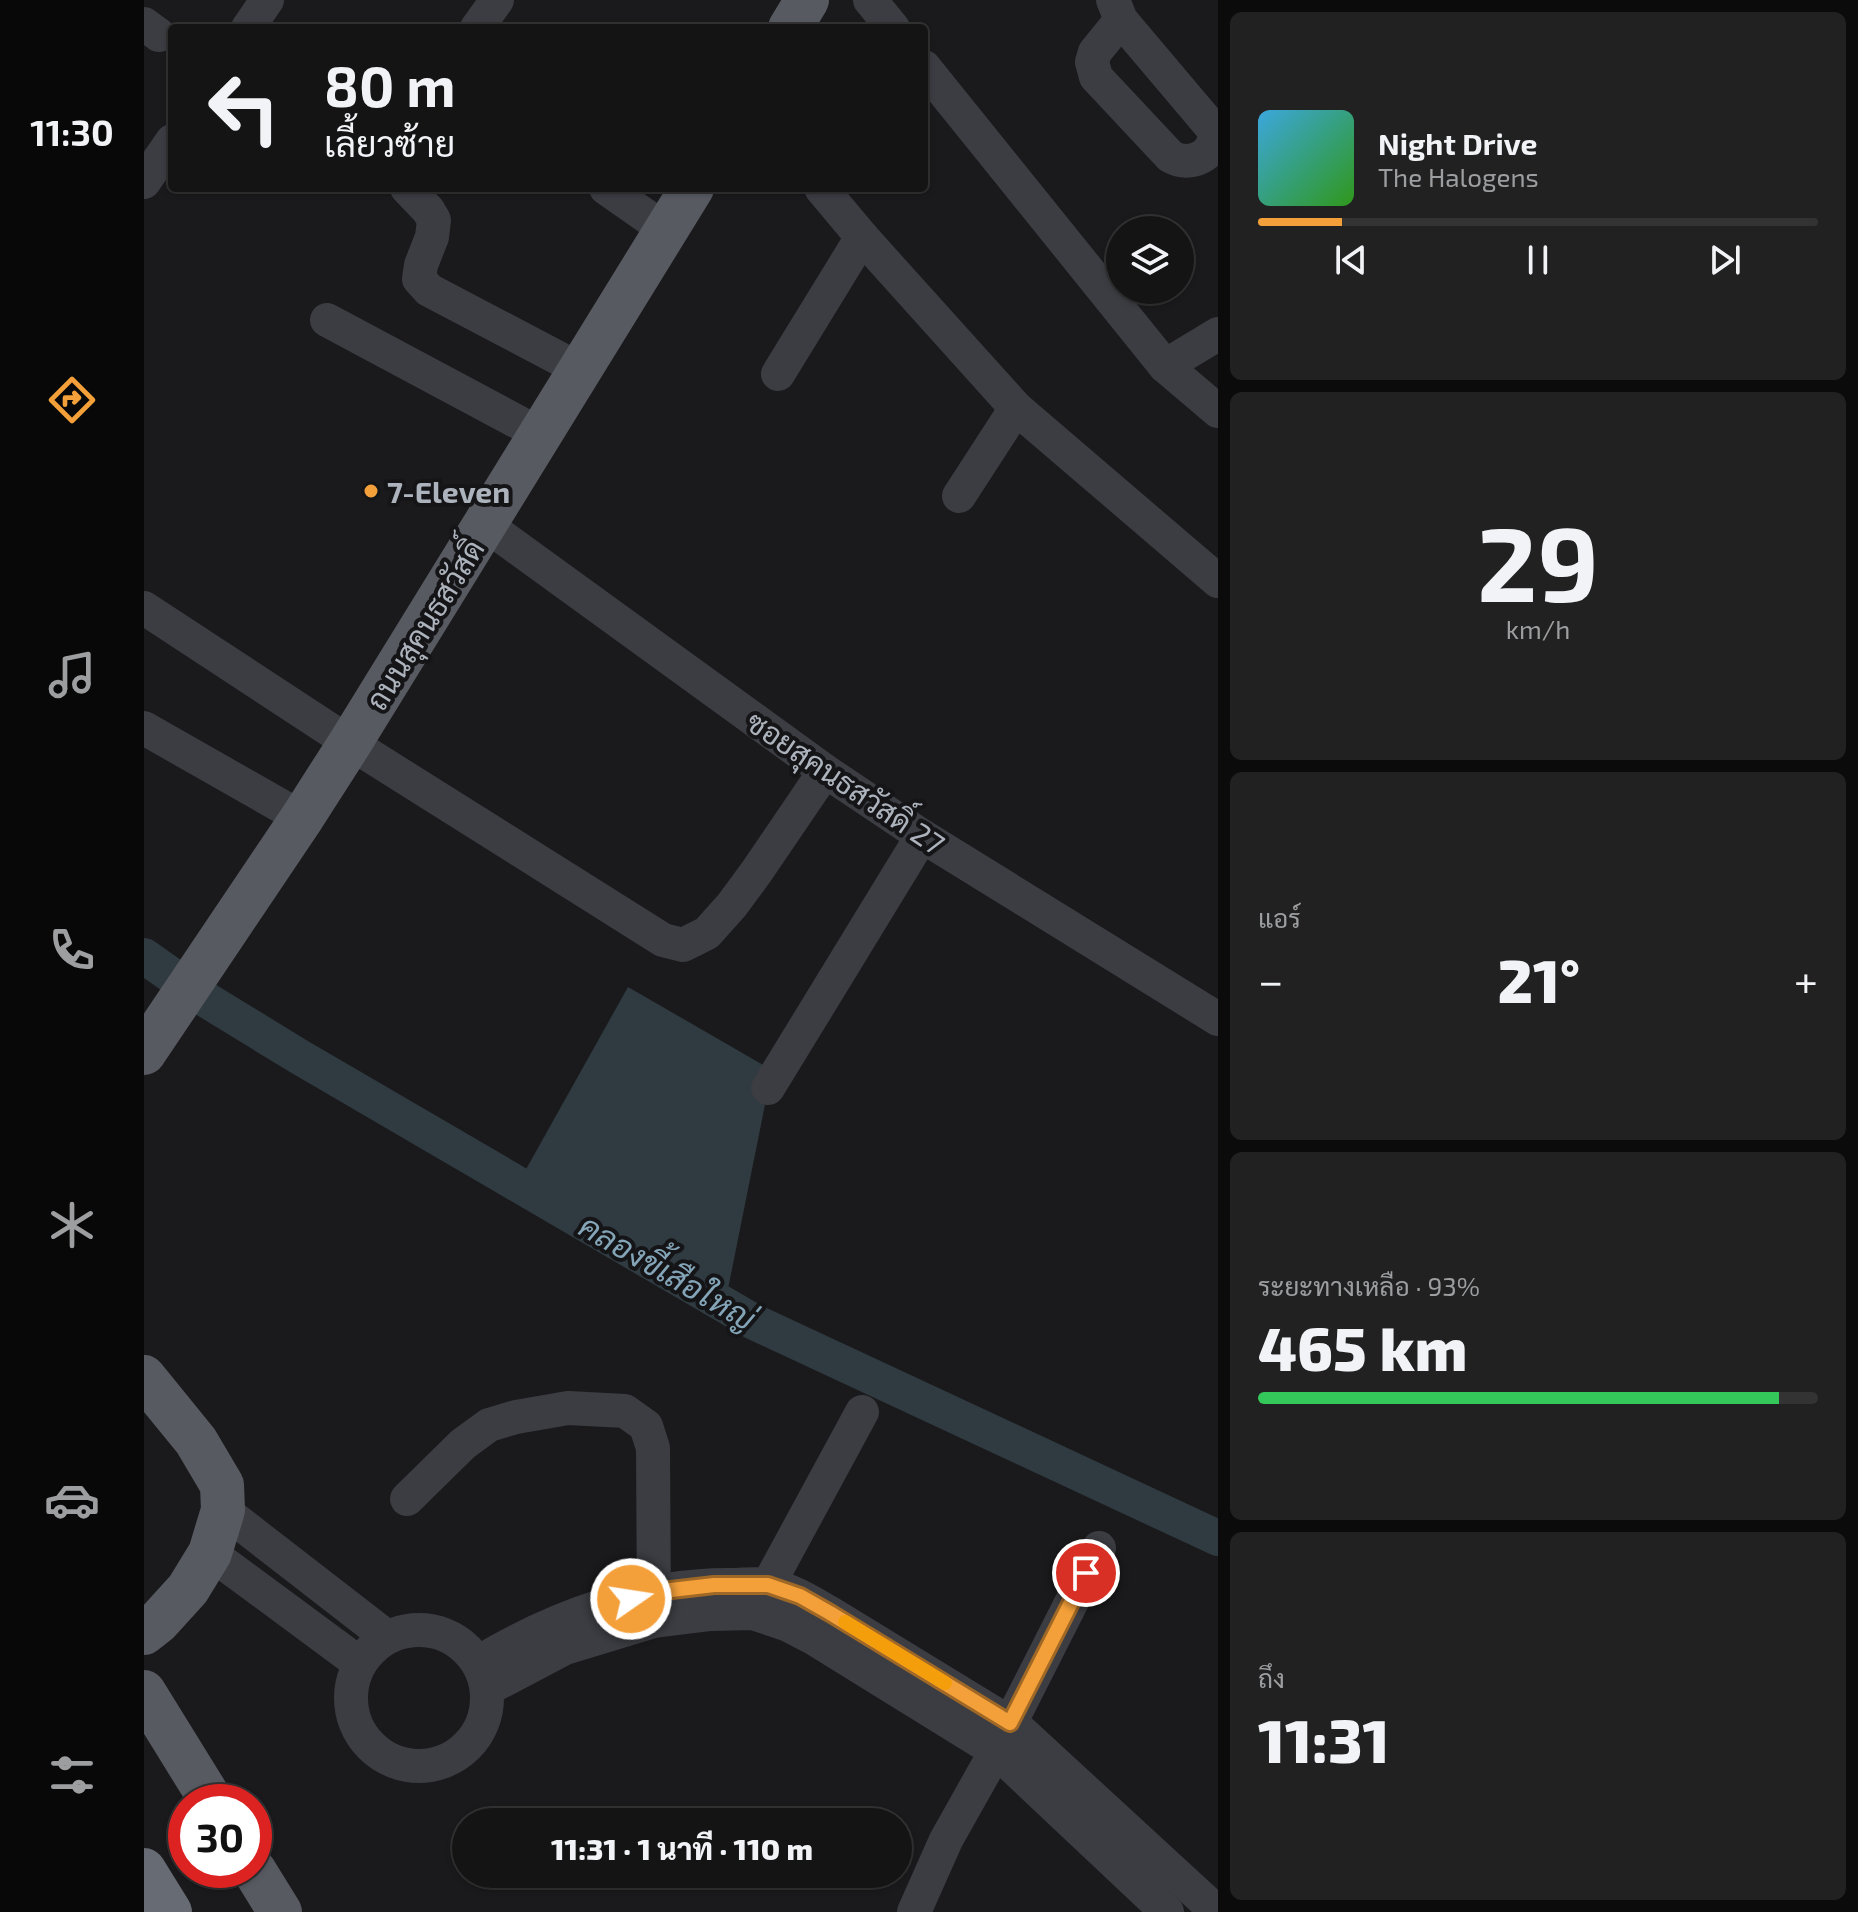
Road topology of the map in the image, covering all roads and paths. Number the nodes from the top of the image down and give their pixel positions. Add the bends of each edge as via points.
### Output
1 (267, 0) edge
2 (497, 0) edge
3 (807, 0) edge
4 (870, 0) edge
5 (251, 24) edge
6 (480, 24) edge
7 (792, 24) edge
8 (890, 24) edge
9 (928, 72) edge
10 (168, 147) edge
11 (144, 182) edge
12 (411, 192) edge
13 (612, 192) edge
14 (690, 192) edge
15 (824, 192) edge
16 (666, 230) junction
17 (862, 237) junction
18 (327, 320) dead end
19 (1218, 334) edge
20 (1165, 366) junction
21 (581, 370) junction
22 (778, 374) dead end
23 (1016, 408) junction
24 (1218, 411) edge
25 (542, 435) junction
26 (959, 496) dead end
27 (486, 525) junction
28 (1218, 581) edge
29 (144, 608) edge
30 (144, 728) edge
31 (350, 743) junction
32 (825, 771) junction
33 (302, 818) junction
34 (922, 836) junction
35 (1218, 1019) edge
36 (144, 1053) edge
37 (768, 1088) dead end
38 (144, 1377) edge
39 (862, 1412) dead end
40 (407, 1499) dead end
41 (223, 1510) junction
42 (1099, 1548) dead end
43 (210, 1553) junction
44 (761, 1599) junction
45 (654, 1606) junction
46 (144, 1633) edge
47 (387, 1637) junction
48 (359, 1663) junction
49 (483, 1676) junction
50 (144, 1692) edge
51 (1003, 1737) junction
52 (201, 1784) edge
53 (144, 1870) edge
54 (265, 1888) edge
55 (1217, 1911) edge
56 (170, 1912) edge
57 (280, 1912) edge
58 (914, 1912) edge
59 (1167, 1912) edge

1 - 5 street
2 - 6 street
3 - 7 main road
4 - 8 street
9 - 20 street
10 - 11 street
12 - 21 street via 434,220 419,279 429,290
13 - 16 street
14 - 16 main road, ถนนสุคนธสวัสดิ์
15 - 17 street
16 - 21 main road, ถนนสุคนธสวัสดิ์
17 - 22 street
17 - 23 street
18 - 25 street
19 - 20 street
20 - 24 street
21 - 25 main road, ถนนสุคนธสวัสดิ์
23 - 26 street
23 - 28 street
25 - 27 main road, ถนนสุคนธสวัสดิ์
27 - 31 main road, ถนนสุคนธสวัสดิ์
27 - 32 street, ซอยสุคนธสวัสดิ์ 27
29 - 31 street
30 - 33 street
31 - 32 street via 663,940 683,945 707,933 732,905
31 - 33 main road, ถนนสุคนธสวัสดิ์
32 - 34 street, ซอยสุคนธสวัสดิ์ 27
33 - 36 main road, ถนนสุคนธสวัสดิ์
34 - 35 street, ซอยสุคนธสวัสดิ์ 27
34 - 37 street
38 - 41 main road via 196,1441 222,1485
39 - 44 street
40 - 45 street via 489,1425 568,1408 625,1411 646,1426 653,1448
41 - 43 main road
41 - 47 street
42 - 51 street
43 - 46 main road via 188,1589
43 - 48 street
44 - 45 street via 711,1614
44 - 51 street via 786,1624
45 - 49 street via 565,1648
47 - 48 street
47 - 49 street via 422,1628 457,1639
48 - 49 street via 350,1694 356,1726 376,1752 405,1765 437,1764 466,1749 484,1721
50 - 52 main road
51 - 55 street
51 - 58 street via 946,1840
51 - 59 street
53 - 56 highway
54 - 57 main road

